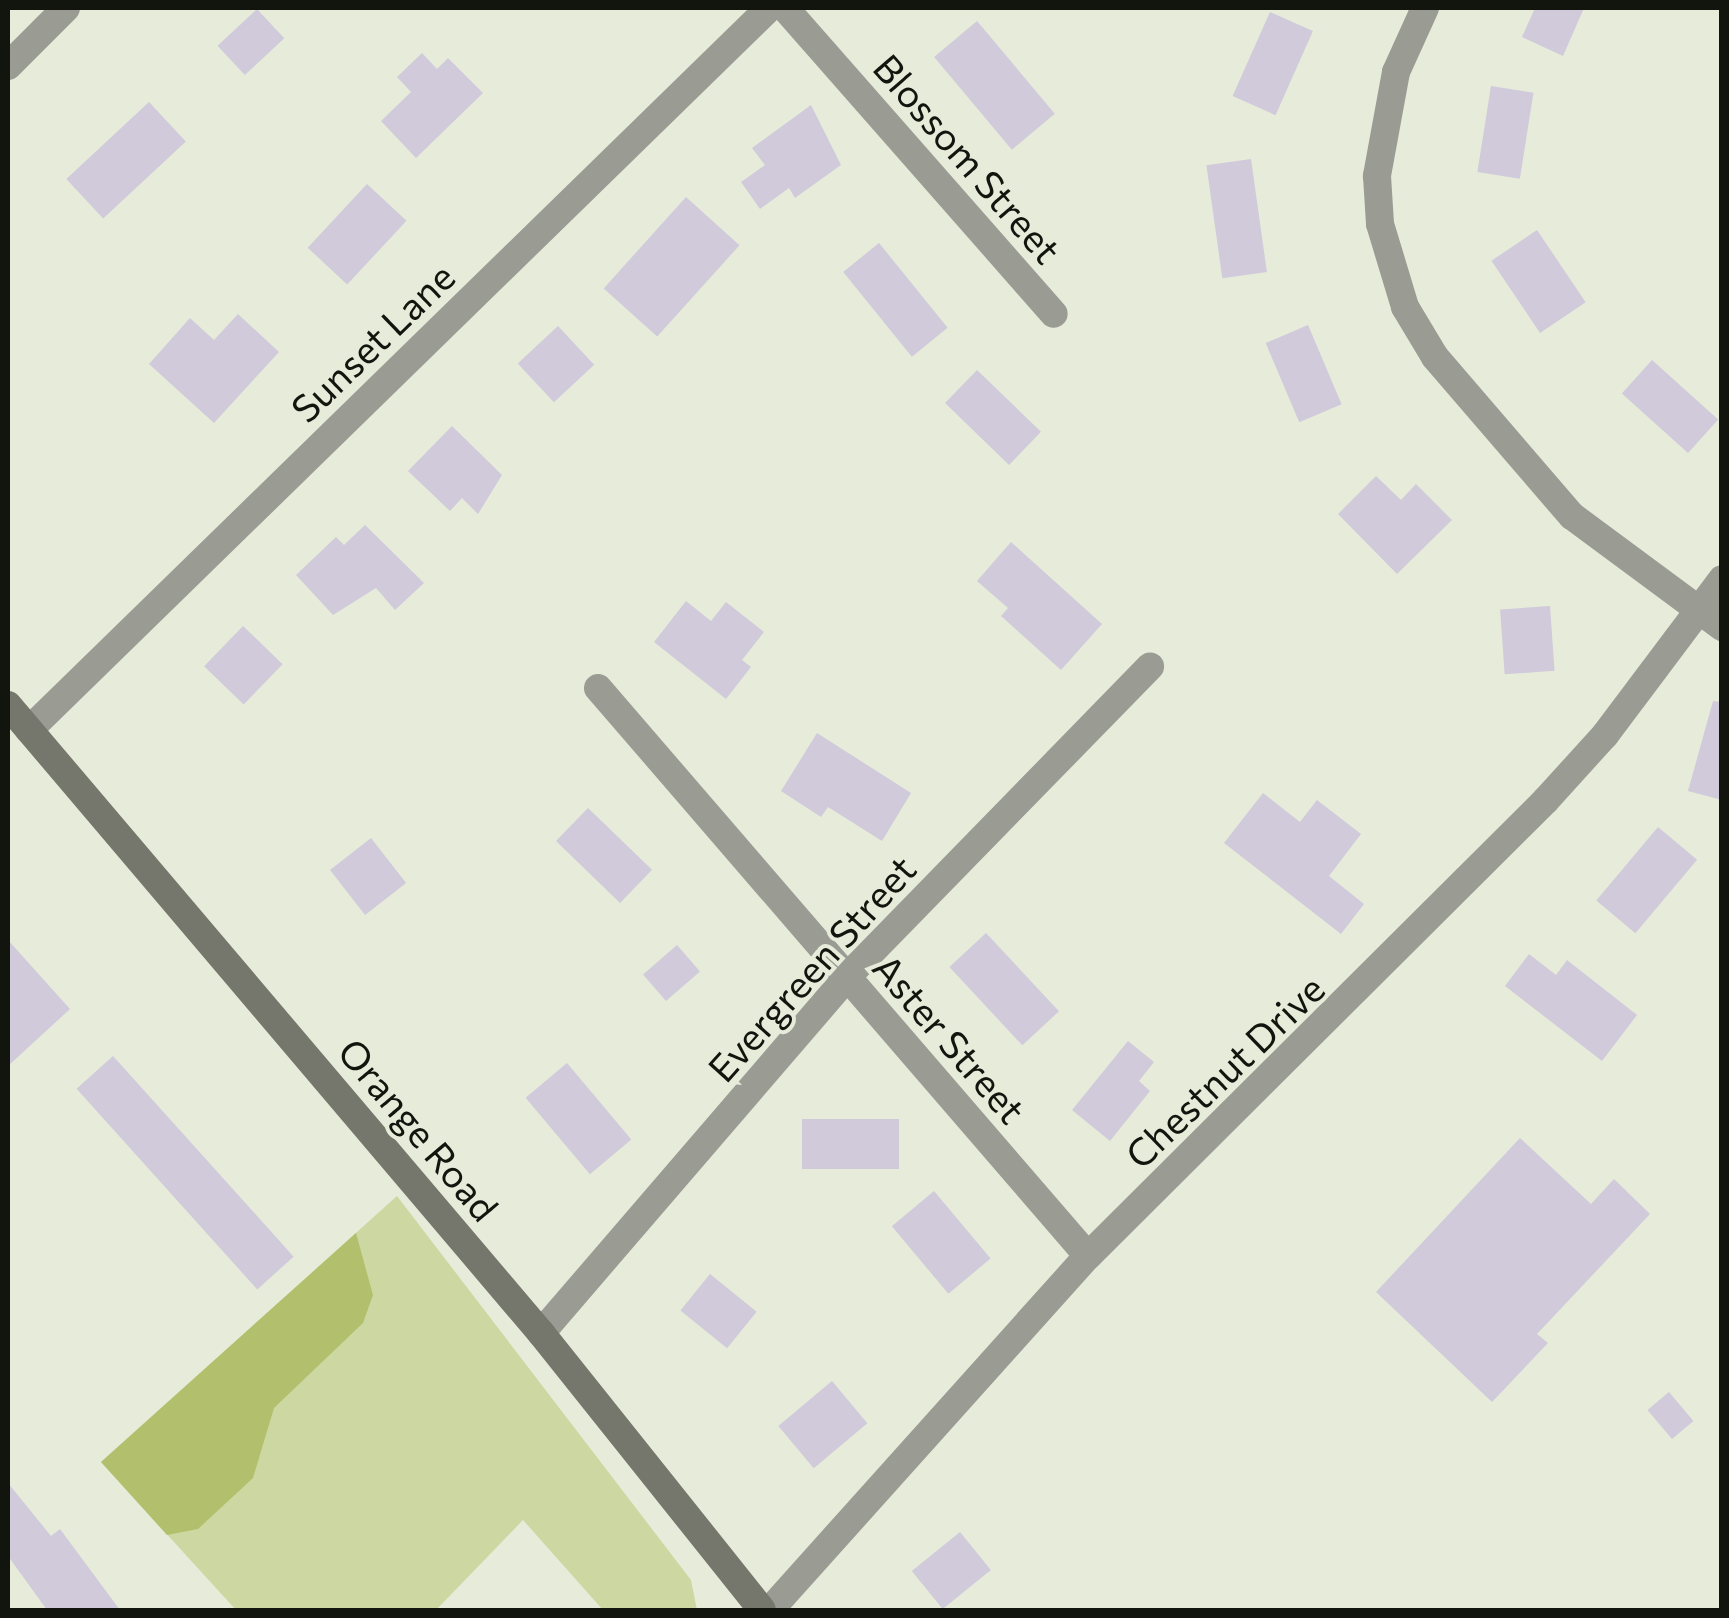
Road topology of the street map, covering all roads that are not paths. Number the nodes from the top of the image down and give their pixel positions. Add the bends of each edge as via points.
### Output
1 (66, 8) edge
2 (768, 8) edge
3 (785, 8) edge
4 (1426, 8) edge
5 (8, 66) edge
6 (1054, 314) dead end
7 (1722, 578) edge
8 (1711, 621) edge
9 (1150, 666) dead end
10 (598, 688) dead end
11 (8, 705) edge
12 (29, 730) junction
13 (847, 977) junction
14 (1088, 1256) junction
15 (541, 1333) junction
16 (762, 1610) edge
17 (770, 1610) edge

1 - 5 street
2 - 12 street, Sunset Lane
3 - 6 street, Blossom Street
4 - 8 street via 1396,72 1376,176 1380,224 1405,307 1435,357 1572,516
7 - 8 street, Chestnut Drive
8 - 14 street, Chestnut Drive via 1546,800
9 - 13 street, Evergreen Street
10 - 13 street, Aster Street
11 - 12 main road, Orange Road
12 - 15 main road, Orange Road
13 - 14 street, Aster Street
13 - 15 street, Evergreen Street
14 - 17 street, Chestnut Drive
15 - 16 main road, Orange Road

